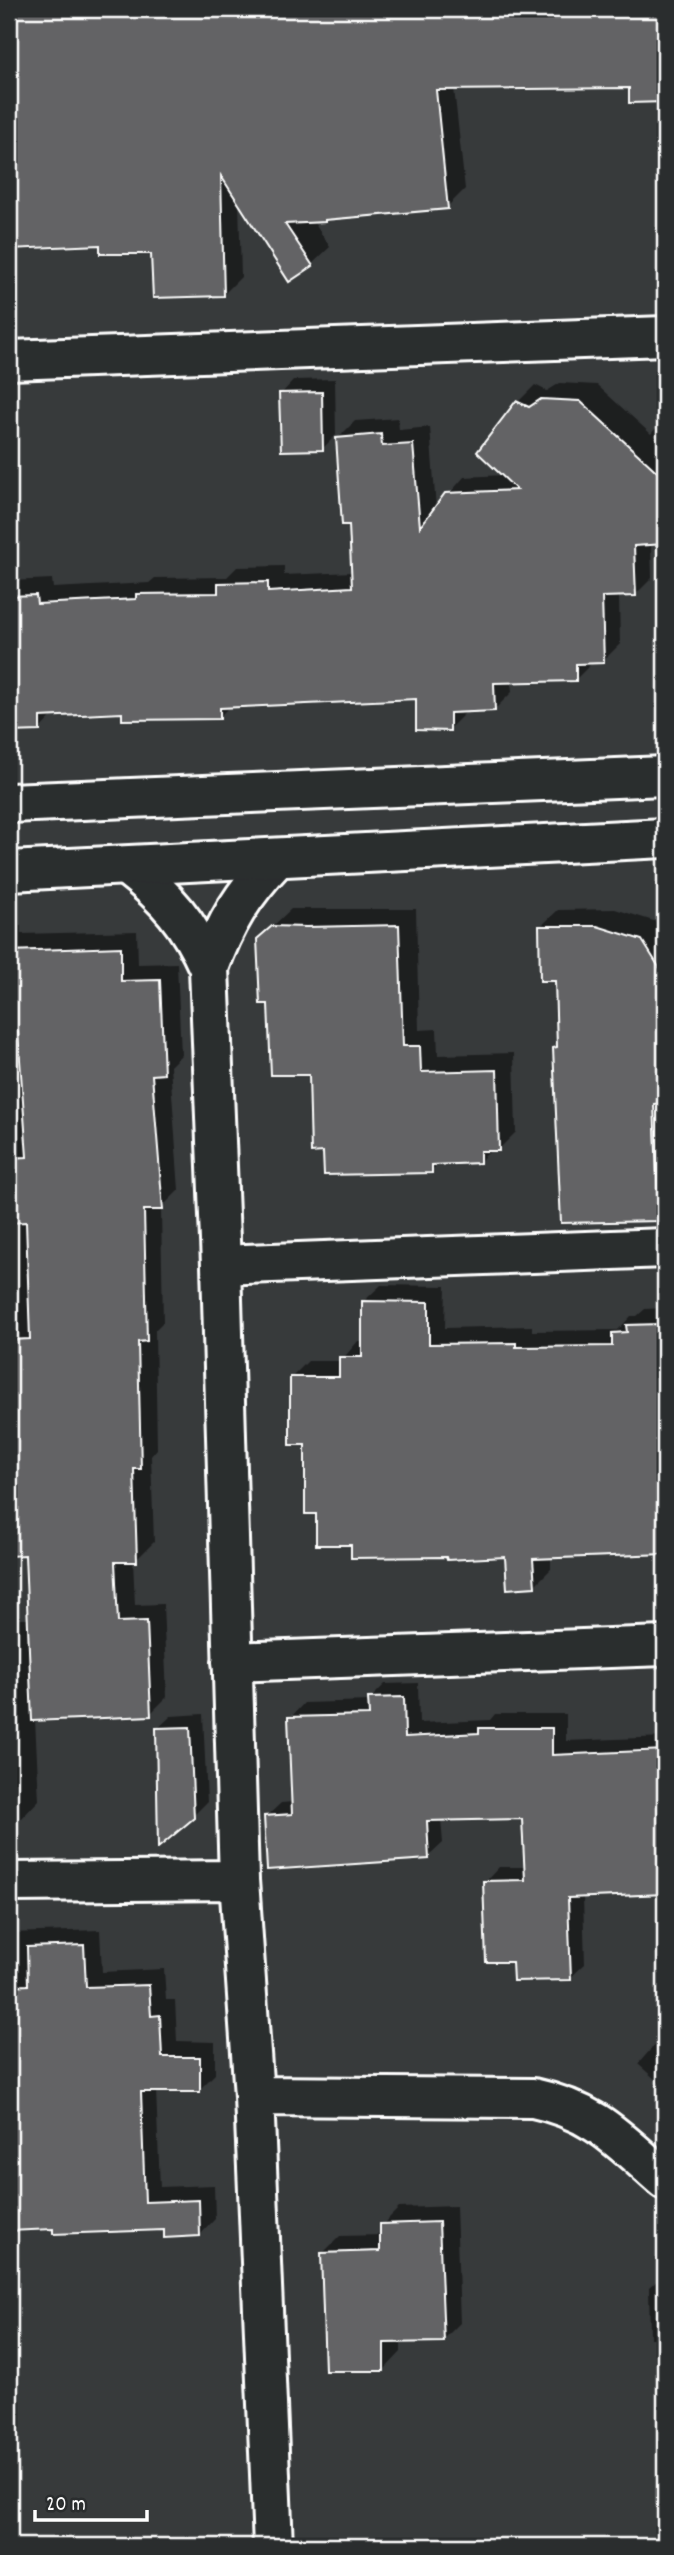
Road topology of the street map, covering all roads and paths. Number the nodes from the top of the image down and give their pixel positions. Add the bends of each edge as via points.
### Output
1 (665, 336) edge
2 (9, 360) edge
3 (665, 776) edge
4 (9, 803) edge
5 (665, 838) edge
6 (276, 859) junction
7 (128, 867) junction
8 (9, 872) edge
9 (209, 968) junction
10 (665, 1248) edge
11 (221, 1265) junction
12 (665, 1646) edge
13 (232, 1662) junction
14 (239, 1880) junction
15 (9, 1882) edge
16 (254, 2096) junction
17 (665, 2180) edge
18 (273, 2546) edge

1 - 2 street
3 - 4 street
5 - 6 street
6 - 7 street
6 - 9 street via 235,908
7 - 8 street
7 - 9 street via 177,911
9 - 11 street
10 - 11 street
11 - 13 street
12 - 13 street
13 - 14 street
14 - 15 street
14 - 16 street
16 - 17 street via 533,2098 585,2115
16 - 18 street

